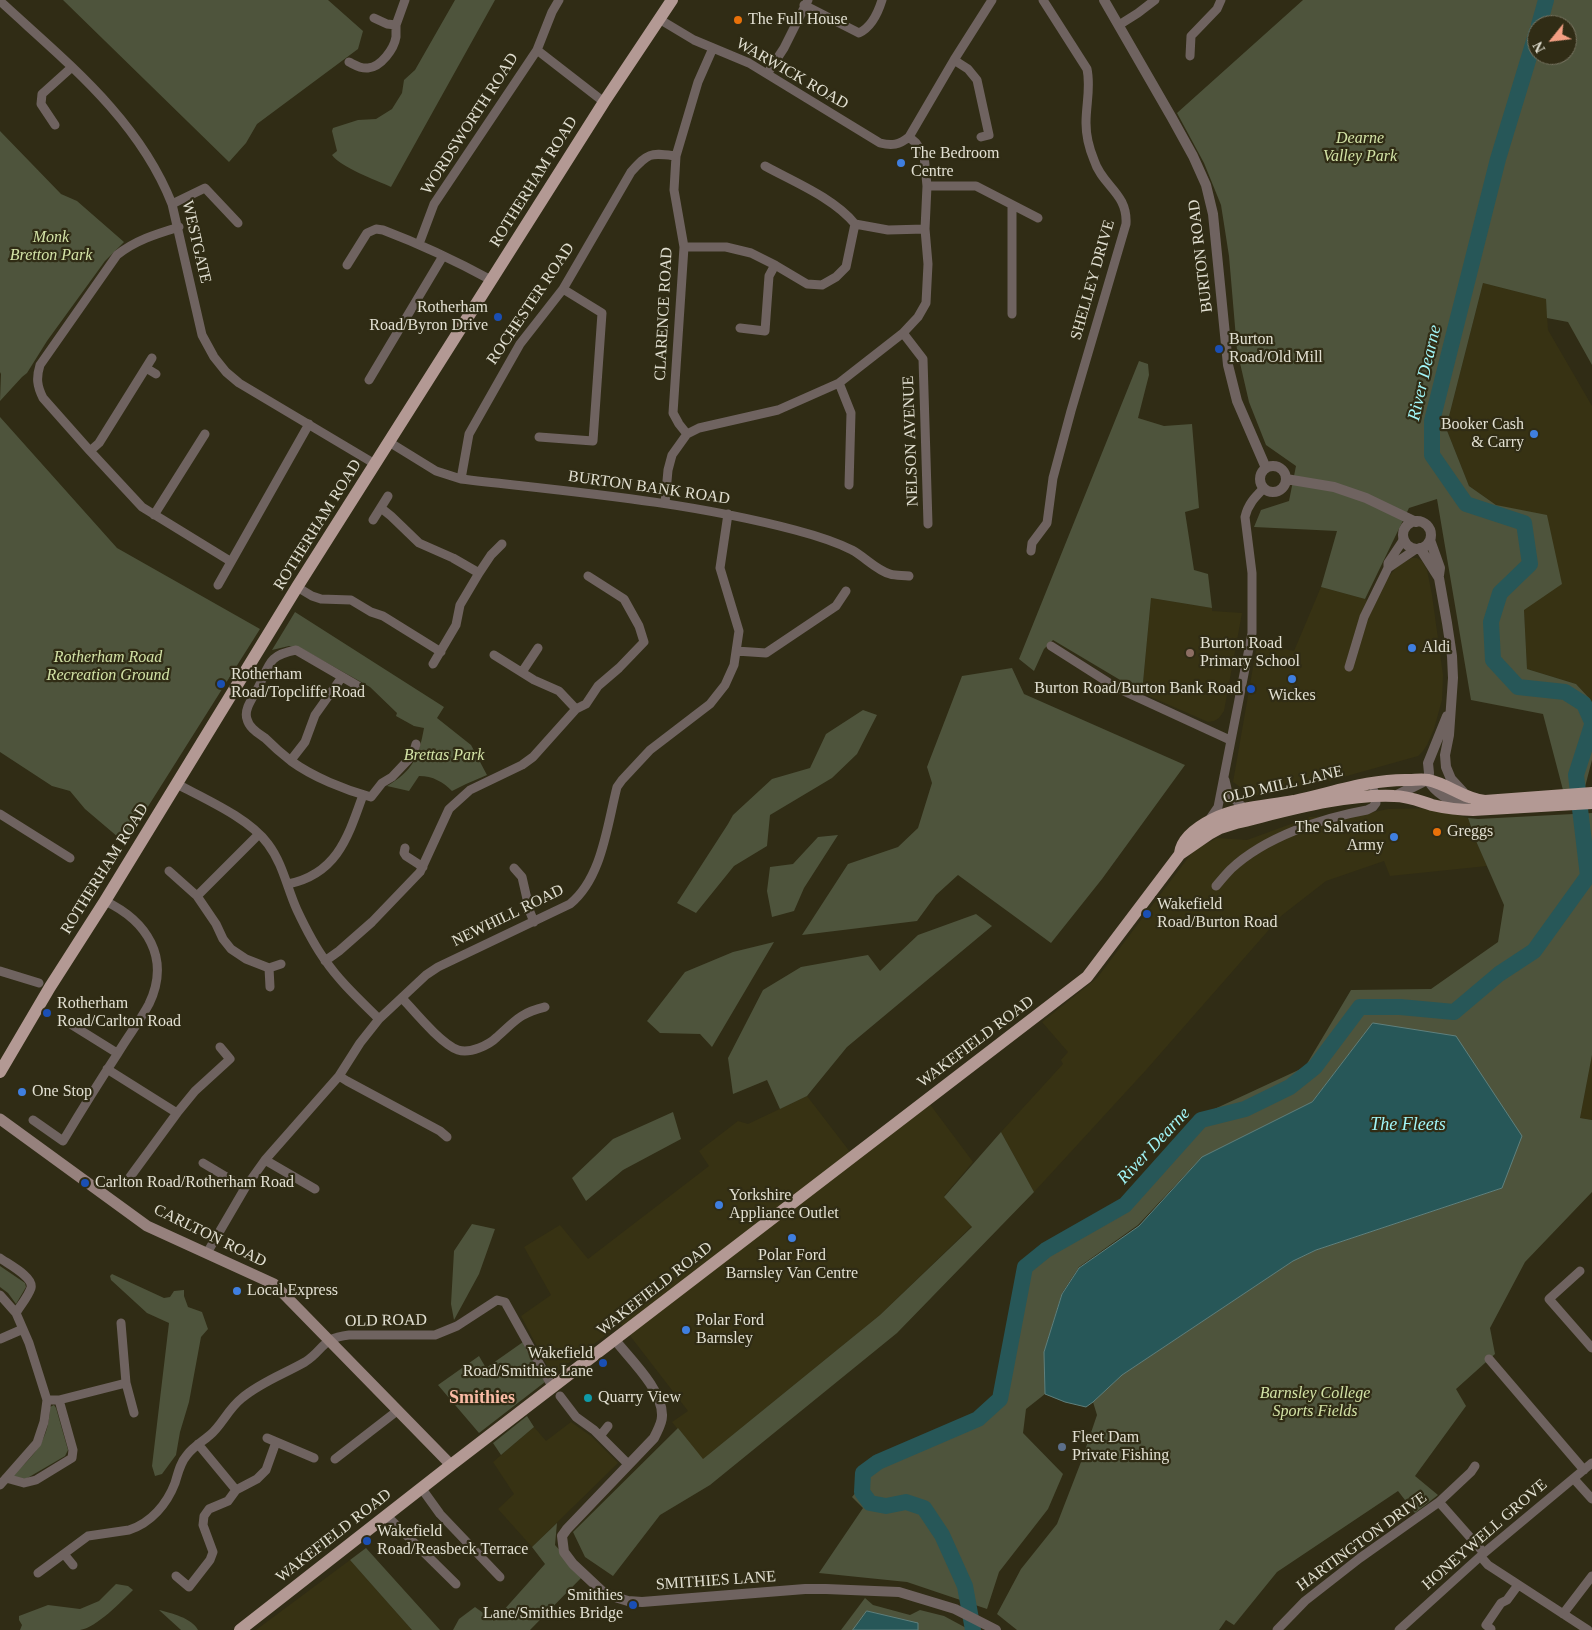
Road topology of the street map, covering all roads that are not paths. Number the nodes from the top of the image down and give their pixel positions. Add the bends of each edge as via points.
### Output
1 (405, 0) edge
2 (559, 0) edge
3 (672, 0) edge
4 (882, 0) edge
5 (992, 0) edge
6 (1043, 0) edge
7 (1104, 0) edge
8 (1154, 0) edge
9 (1221, 0) edge
10 (0, 1) edge
11 (806, 3) edge
12 (374, 18) dead end
13 (659, 19) junction
14 (396, 24) junction
15 (1119, 25) junction
16 (713, 48) junction
17 (536, 50) junction
18 (1190, 56) dead end
19 (954, 60) junction
20 (350, 62) dead end
21 (72, 67) junction
22 (767, 74) junction
23 (604, 102) junction
24 (55, 125) dead end
25 (909, 137) junction
26 (981, 137) dead end
27 (676, 156) junction
28 (765, 166) dead end
29 (926, 186) junction
30 (172, 204) junction
31 (1012, 204) junction
32 (1038, 218) dead end
33 (238, 223) dead end
34 (856, 224) junction
35 (179, 227) junction
36 (925, 228) junction
37 (419, 244) junction
38 (684, 247) junction
39 (443, 256) junction
40 (775, 264) junction
41 (347, 265) dead end
42 (491, 280) junction
43 (563, 289) junction
44 (1012, 314) dead end
45 (740, 328) dead end
46 (902, 333) junction
47 (152, 358) dead end
48 (146, 368) junction
49 (156, 374) dead end
50 (369, 380) dead end
51 (839, 383) junction
52 (309, 424) junction
53 (206, 434) dead end
54 (687, 434) junction
55 (539, 437) dead end
56 (389, 442) junction
57 (90, 451) junction
58 (375, 464) junction
59 (1266, 468) junction
60 (461, 479) junction
61 (1286, 479) junction
62 (850, 485) dead end
63 (1264, 488) junction
64 (388, 496) dead end
65 (665, 503) junction
66 (381, 508) junction
67 (1388, 510) junction
68 (728, 514) junction
69 (154, 515) junction
70 (373, 520) dead end
71 (1416, 522) junction
72 (928, 524) dead end
73 (1404, 534) junction
74 (1430, 540) junction
75 (502, 544) dead end
76 (1418, 549) junction
77 (1031, 551) dead end
78 (230, 561) junction
79 (903, 564) dead end
80 (1388, 568) junction
81 (479, 573) junction
82 (588, 576) dead end
83 (1439, 578) junction
84 (218, 585) dead end
85 (297, 587) junction
86 (841, 593) dead end
87 (1051, 646) dead end
88 (538, 648) dead end
89 (736, 650) junction
90 (441, 652) junction
91 (494, 655) dead end
92 (433, 664) dead end
93 (1349, 667) dead end
94 (522, 672) junction
95 (342, 677) junction
96 (358, 686) dead end
97 (1453, 698) junction
98 (576, 709) junction
99 (1230, 740) junction
100 (416, 744) dead end
101 (1445, 755) junction
102 (291, 760) junction
103 (1224, 777) junction
104 (1429, 777) junction
105 (1372, 783) junction
106 (177, 784) junction
107 (363, 795) junction
108 (1375, 796) junction
109 (1395, 796) junction
110 (1467, 796) junction
111 (1588, 798) edge
112 (1566, 800) junction
113 (1245, 809) junction
114 (1473, 810) junction
115 (0, 814) edge
116 (1207, 822) junction
117 (259, 834) junction
118 (405, 848) dead end
119 (1180, 854) junction
120 (70, 858) dead end
121 (423, 867) junction
122 (514, 868) dead end
123 (169, 870) dead end
124 (288, 884) junction
125 (1216, 886) dead end
126 (197, 896) junction
127 (105, 901) junction
128 (534, 922) junction
129 (325, 961) junction
130 (281, 964) dead end
131 (268, 968) junction
132 (0, 971) edge
133 (39, 983) dead end
134 (270, 988) dead end
135 (402, 998) junction
136 (545, 1007) dead end
137 (379, 1019) junction
138 (72, 1025) dead end
139 (220, 1047) dead end
140 (117, 1053) junction
141 (107, 1069) junction
142 (0, 1072) edge
143 (339, 1076) junction
144 (177, 1112) junction
145 (0, 1119) edge
146 (34, 1120) dead end
147 (447, 1137) dead end
148 (265, 1160) junction
149 (203, 1163) dead end
150 (130, 1178) dead end
151 (245, 1188) junction
152 (315, 1189) dead end
153 (207, 1253) junction
154 (0, 1258) edge
155 (1580, 1271) dead end
156 (0, 1295) edge
157 (16, 1313) junction
158 (121, 1323) dead end
159 (23, 1329) junction
160 (0, 1339) edge
161 (328, 1340) junction
162 (615, 1340) junction
163 (1592, 1348) edge
164 (1491, 1366) dead end
165 (126, 1383) junction
166 (556, 1392) junction
167 (47, 1400) junction
168 (59, 1400) junction
169 (397, 1410) junction
170 (134, 1413) dead end
171 (608, 1426) dead end
172 (600, 1436) junction
173 (266, 1438) dead end
174 (276, 1442) junction
175 (198, 1444) junction
176 (314, 1458) dead end
177 (335, 1459) dead end
178 (1592, 1463) edge
179 (628, 1464) junction
180 (451, 1466) junction
181 (1475, 1466) dead end
182 (1584, 1470) junction
183 (1574, 1479) junction
184 (3, 1482) edge
185 (422, 1489) junction
186 (236, 1490) junction
187 (1592, 1499) edge
188 (1439, 1502) junction
189 (387, 1516) junction
190 (64, 1554) junction
191 (1482, 1555) junction
192 (73, 1565) dead end
193 (1592, 1572) edge
194 (38, 1573) dead end
195 (176, 1576) dead end
196 (500, 1577) dead end
197 (456, 1584) dead end
198 (1518, 1585) junction
199 (1563, 1614) junction
200 (1402, 1629) edge
201 (1491, 1629) edge
202 (1585, 1629) edge
203 (240, 1630) edge
204 (996, 1630) edge
205 (1277, 1630) edge

1 - 14 street
2 - 17 street, WORDSWORTH ROAD
3 - 13 main road, ROTHERHAM ROAD
4 - 11 street via 870,26 859,33
5 - 19 street
6 - 77 street, SHELLEY DRIVE via 1087,69 1086,122 1090,150 1101,174 1120,196 1127,215 1053,478 1047,523 1032,543
7 - 15 street, BURTON ROAD
8 - 15 street
9 - 18 street via 1217,9 1191,36
10 - 21 street, WESTGATE
11 - 22 street
12 - 14 street
13 - 16 street, WARWICK ROAD
13 - 23 main road, ROTHERHAM ROAD
14 - 20 street via 396,38 386,56 369,73
15 - 59 street, BURTON ROAD via 1189,148 1206,185 1214,214 1228,365 1237,401
16 - 22 street, WARWICK ROAD
16 - 27 street, CLARENCE ROAD via 698,82
17 - 23 street, WORDSWORTH ROAD
17 - 37 street, WORDSWORTH ROAD via 434,204
19 - 25 street
19 - 26 street via 968,69 976,80 989,135
21 - 24 street via 42,94 40,104
21 - 30 street, WESTGATE via 118,113 143,146 165,184
22 - 25 street, WARWICK ROAD via 880,143 890,146
23 - 42 main road, ROTHERHAM ROAD
25 - 29 street via 924,155
27 - 38 street, CLARENCE ROAD via 674,190
27 - 43 street, ROCHESTER ROAD via 645,156 631,172
28 - 34 street via 829,200
29 - 31 street via 976,186
29 - 36 street
30 - 33 street via 205,188
30 - 35 street, WESTGATE
31 - 32 street
31 - 44 street
34 - 36 street via 888,230
34 - 40 street via 846,267 822,284 807,284
35 - 52 street, WESTGATE via 198,321 214,357 239,383
35 - 57 street via 148,236 125,249 40,365 38,388 43,398
36 - 46 street via 928,264 926,302 918,317
37 - 39 street
37 - 41 street via 383,230 372,230 367,232
38 - 40 street via 726,247 751,253
38 - 54 street, CLARENCE ROAD via 673,413
39 - 42 street
39 - 50 street
40 - 45 street via 769,276 765,331
42 - 56 main road, ROTHERHAM ROAD
43 - 55 street via 602,313 593,441
43 - 60 street, ROCHESTER ROAD via 520,344 469,434
46 - 51 street
46 - 72 street, NELSON AVENUE via 923,359
47 - 48 street
48 - 49 street
48 - 57 street via 99,443
51 - 54 street via 778,410 699,428
51 - 62 street via 851,413
52 - 58 street, WESTGATE
52 - 78 street
53 - 69 street
54 - 65 street via 672,455
56 - 58 main road, ROTHERHAM ROAD
56 - 60 street, BURTON BANK ROAD via 436,471
57 - 69 street via 142,507
58 - 85 main road, ROTHERHAM ROAD
59 - 61 street via 1281,468
59 - 63 street via 1260,476
60 - 65 street, BURTON BANK ROAD
61 - 63 street via 1284,486 1276,491
61 - 67 street via 1334,487
63 - 99 street via 1247,509 1245,517 1252,573 1252,633
64 - 66 street
65 - 68 street, BURTON BANK ROAD
66 - 70 street
66 - 81 street via 419,543
67 - 71 street
67 - 73 street
68 - 79 street, BURTON BANK ROAD via 833,542 892,575 906,575
68 - 89 street, NEWHILL ROAD via 720,568 739,631
69 - 78 street
71 - 73 street via 1409,524
71 - 74 street via 1429,528
73 - 76 street via 1408,545
73 - 80 street
74 - 76 street
74 - 83 street via 1440,568
75 - 81 street
76 - 80 street
76 - 83 street
78 - 84 street
80 - 93 street via 1363,621
81 - 90 street via 460,605 456,625
82 - 98 street via 624,599 644,642 598,686 586,704
83 - 97 street via 1452,656
85 - 90 street via 322,599 351,600
85 - 106 main road, ROTHERHAM ROAD
86 - 89 street via 836,606 766,653
87 - 99 street via 1117,688
88 - 94 street
89 - 128 street, NEWHILL ROAD via 734,665 725,684 710,704 650,750 617,787 598,864 581,894 570,904
90 - 92 street
91 - 94 street
94 - 98 street via 559,691
95 - 96 street
95 - 102 street via 315,715 305,742
95 - 102 street via 296,650 282,652 271,660 246,718 250,726
97 - 101 street
97 - 104 street via 1428,764
98 - 121 street via 533,757 470,790 449,809
99 - 103 street
100 - 107 street via 401,769 382,783 371,797
101 - 104 street
101 - 110 street via 1451,779
102 - 107 street via 310,773
103 - 113 street via 1228,793
103 - 116 street via 1218,806
104 - 105 main road, OLD MILL LANE
104 - 109 street
104 - 110 main road, OLD MILL LANE
104 - 114 street via 1439,794
105 - 108 street
105 - 113 main road, OLD MILL LANE
106 - 117 street via 230,812
106 - 127 main road, ROTHERHAM ROAD
107 - 124 street via 349,833 330,862 314,875
108 - 109 main road, OLD MILL LANE
108 - 119 main road, OLD MILL LANE via 1335,800 1226,826
108 - 125 street via 1376,803 1367,810 1327,819 1262,846 1232,868
109 - 114 main road, OLD MILL LANE
110 - 112 main road, OLD MILL LANE via 1485,801
111 - 112 main road, OLD MILL LANE
112 - 114 main road, OLD MILL LANE
113 - 116 main road, OLD MILL LANE
115 - 120 street
116 - 119 main road, OLD MILL LANE via 1186,839
117 - 124 street via 278,860
117 - 126 street
118 - 121 street via 406,856
119 - 162 main road, WAKEFIELD ROAD via 1087,977
121 - 129 street via 372,922
122 - 128 street via 522,877
123 - 126 street
124 - 129 street via 296,908
126 - 131 street via 231,949
127 - 140 street via 134,918 143,928 150,940 158,976 149,1003
127 - 142 main road, ROTHERHAM ROAD
128 - 135 street, NEWHILL ROAD via 438,967 426,974
129 - 137 street
130 - 131 street
131 - 134 street
132 - 133 street
135 - 136 street via 444,1042 458,1050 468,1051 496,1039 512,1022 530,1011
135 - 137 street, NEWHILL ROAD
137 - 143 street, NEWHILL ROAD
138 - 140 street
139 - 144 street via 230,1059 194,1091
140 - 141 street
141 - 144 street
141 - 146 street via 63,1141
143 - 147 street
143 - 148 street, NEWHILL ROAD
144 - 150 street
145 - 153 main road, CARLTON ROAD via 147,1226
148 - 151 street, NEWHILL ROAD
148 - 152 street
149 - 151 street
151 - 153 street, NEWHILL ROAD
153 - 161 main road, CARLTON ROAD via 274,1284
154 - 157 street via 28,1278 31,1284
155 - 163 street via 1549,1299
156 - 157 street
157 - 159 street
158 - 165 street
159 - 160 street
159 - 167 street
161 - 166 street, OLD ROAD via 349,1335 435,1335 457,1326 497,1300 505,1302
161 - 169 main road, CARLTON ROAD
161 - 175 street, OLD ROAD via 305,1361 242,1398
162 - 166 main road, WAKEFIELD ROAD
162 - 179 street, SMITHIES LANE via 652,1386 661,1406 662,1417 654,1438
164 - 182 street
165 - 168 street
165 - 170 street
166 - 172 street via 576,1417
166 - 180 main road, WAKEFIELD ROAD
167 - 168 street
167 - 184 street via 37,1443
168 - 184 street via 73,1450 72,1458 36,1480
169 - 177 street
169 - 180 main road, CARLTON ROAD
171 - 172 street
172 - 179 street
173 - 174 street
174 - 176 street
174 - 186 street via 266,1470
175 - 186 street
175 - 190 street, OLD ROAD via 180,1464 171,1492 151,1518 129,1530 88,1536
178 - 182 street, HONEYWELL GROVE
179 - 204 street, SMITHIES LANE via 562,1536 564,1552 605,1594 628,1602 642,1602 826,1589 900,1592 955,1609
180 - 185 main road, WAKEFIELD ROAD
181 - 188 street
182 - 183 street, HONEYWELL GROVE
183 - 187 street
183 - 191 street, HONEYWELL GROVE
185 - 189 main road, WAKEFIELD ROAD
185 - 196 street via 452,1528
186 - 195 street via 228,1501 210,1509 204,1516 203,1525 213,1552 204,1570 188,1587
188 - 191 street, HARTINGTON DRIVE
188 - 205 street, HARTINGTON DRIVE via 1305,1601
189 - 197 street
189 - 203 main road, WAKEFIELD ROAD
190 - 192 street
190 - 194 street, OLD ROAD
191 - 198 street, HARTINGTON DRIVE via 1488,1565
191 - 200 street, HONEYWELL GROVE
193 - 199 street
198 - 199 street, HARTINGTON DRIVE
198 - 201 street via 1486,1625
199 - 202 street, HARTINGTON DRIVE

